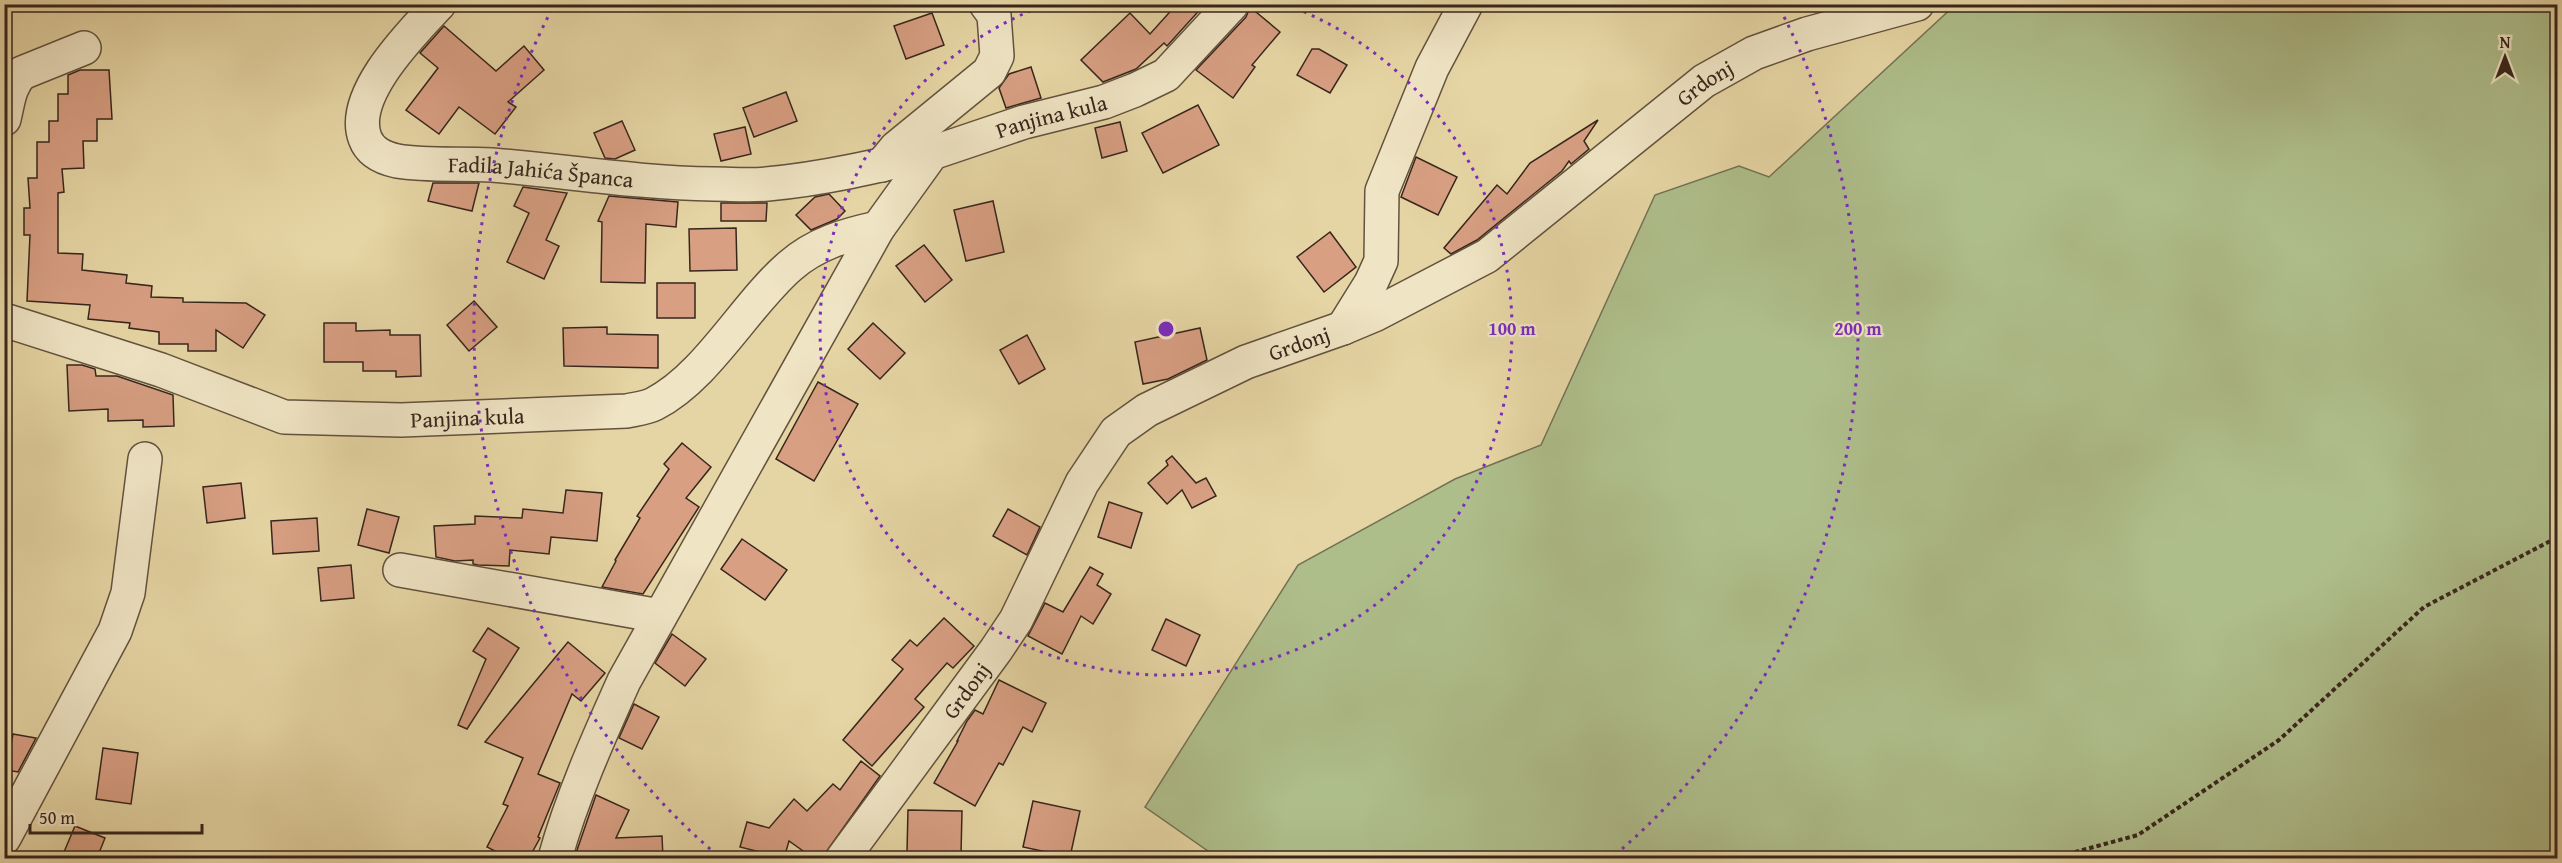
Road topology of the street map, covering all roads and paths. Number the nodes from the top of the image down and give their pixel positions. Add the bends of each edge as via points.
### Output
1 (439, 4) edge
2 (986, 4) edge
3 (1232, 4) edge
4 (1466, 4) edge
5 (1917, 4) edge
6 (84, 48) dead end
7 (4, 119) edge
8 (932, 153) junction
9 (882, 165) junction
10 (878, 228) junction
11 (4, 320) edge
12 (1343, 328) junction
13 (145, 459) dead end
14 (2558, 537) edge
15 (400, 570) dead end
16 (660, 616) junction
17 (4, 838) edge
18 (555, 858) edge
19 (843, 858) edge
20 (2053, 858) edge

1 - 9 street, Fadila Jahića Španca via 401,46 371,91 364,109 365,138 374,152 396,161 492,165 692,183 765,184
2 - 9 street via 994,15 997,56 989,72 896,148
3 - 8 street, Panjina kula via 1166,75 1104,102 1024,122
4 - 12 street via 1432,68 1382,191 1381,261
5 - 12 street, Grdonj via 1754,53 1704,81 1487,256
6 - 7 street via 16,78
8 - 9 street, Fadila Jahića Španca
8 - 10 street
10 - 11 street, Panjina kula via 840,236 789,266 675,390 652,405 627,411 401,420 284,417 161,369
10 - 16 street
12 - 19 street, Grdonj via 1246,362 1147,410 1116,432 1082,483 1016,620
13 - 17 street via 128,592 115,631
14 - 20 path via 2424,607 2279,740 2138,835
15 - 16 street
16 - 18 street via 592,751

